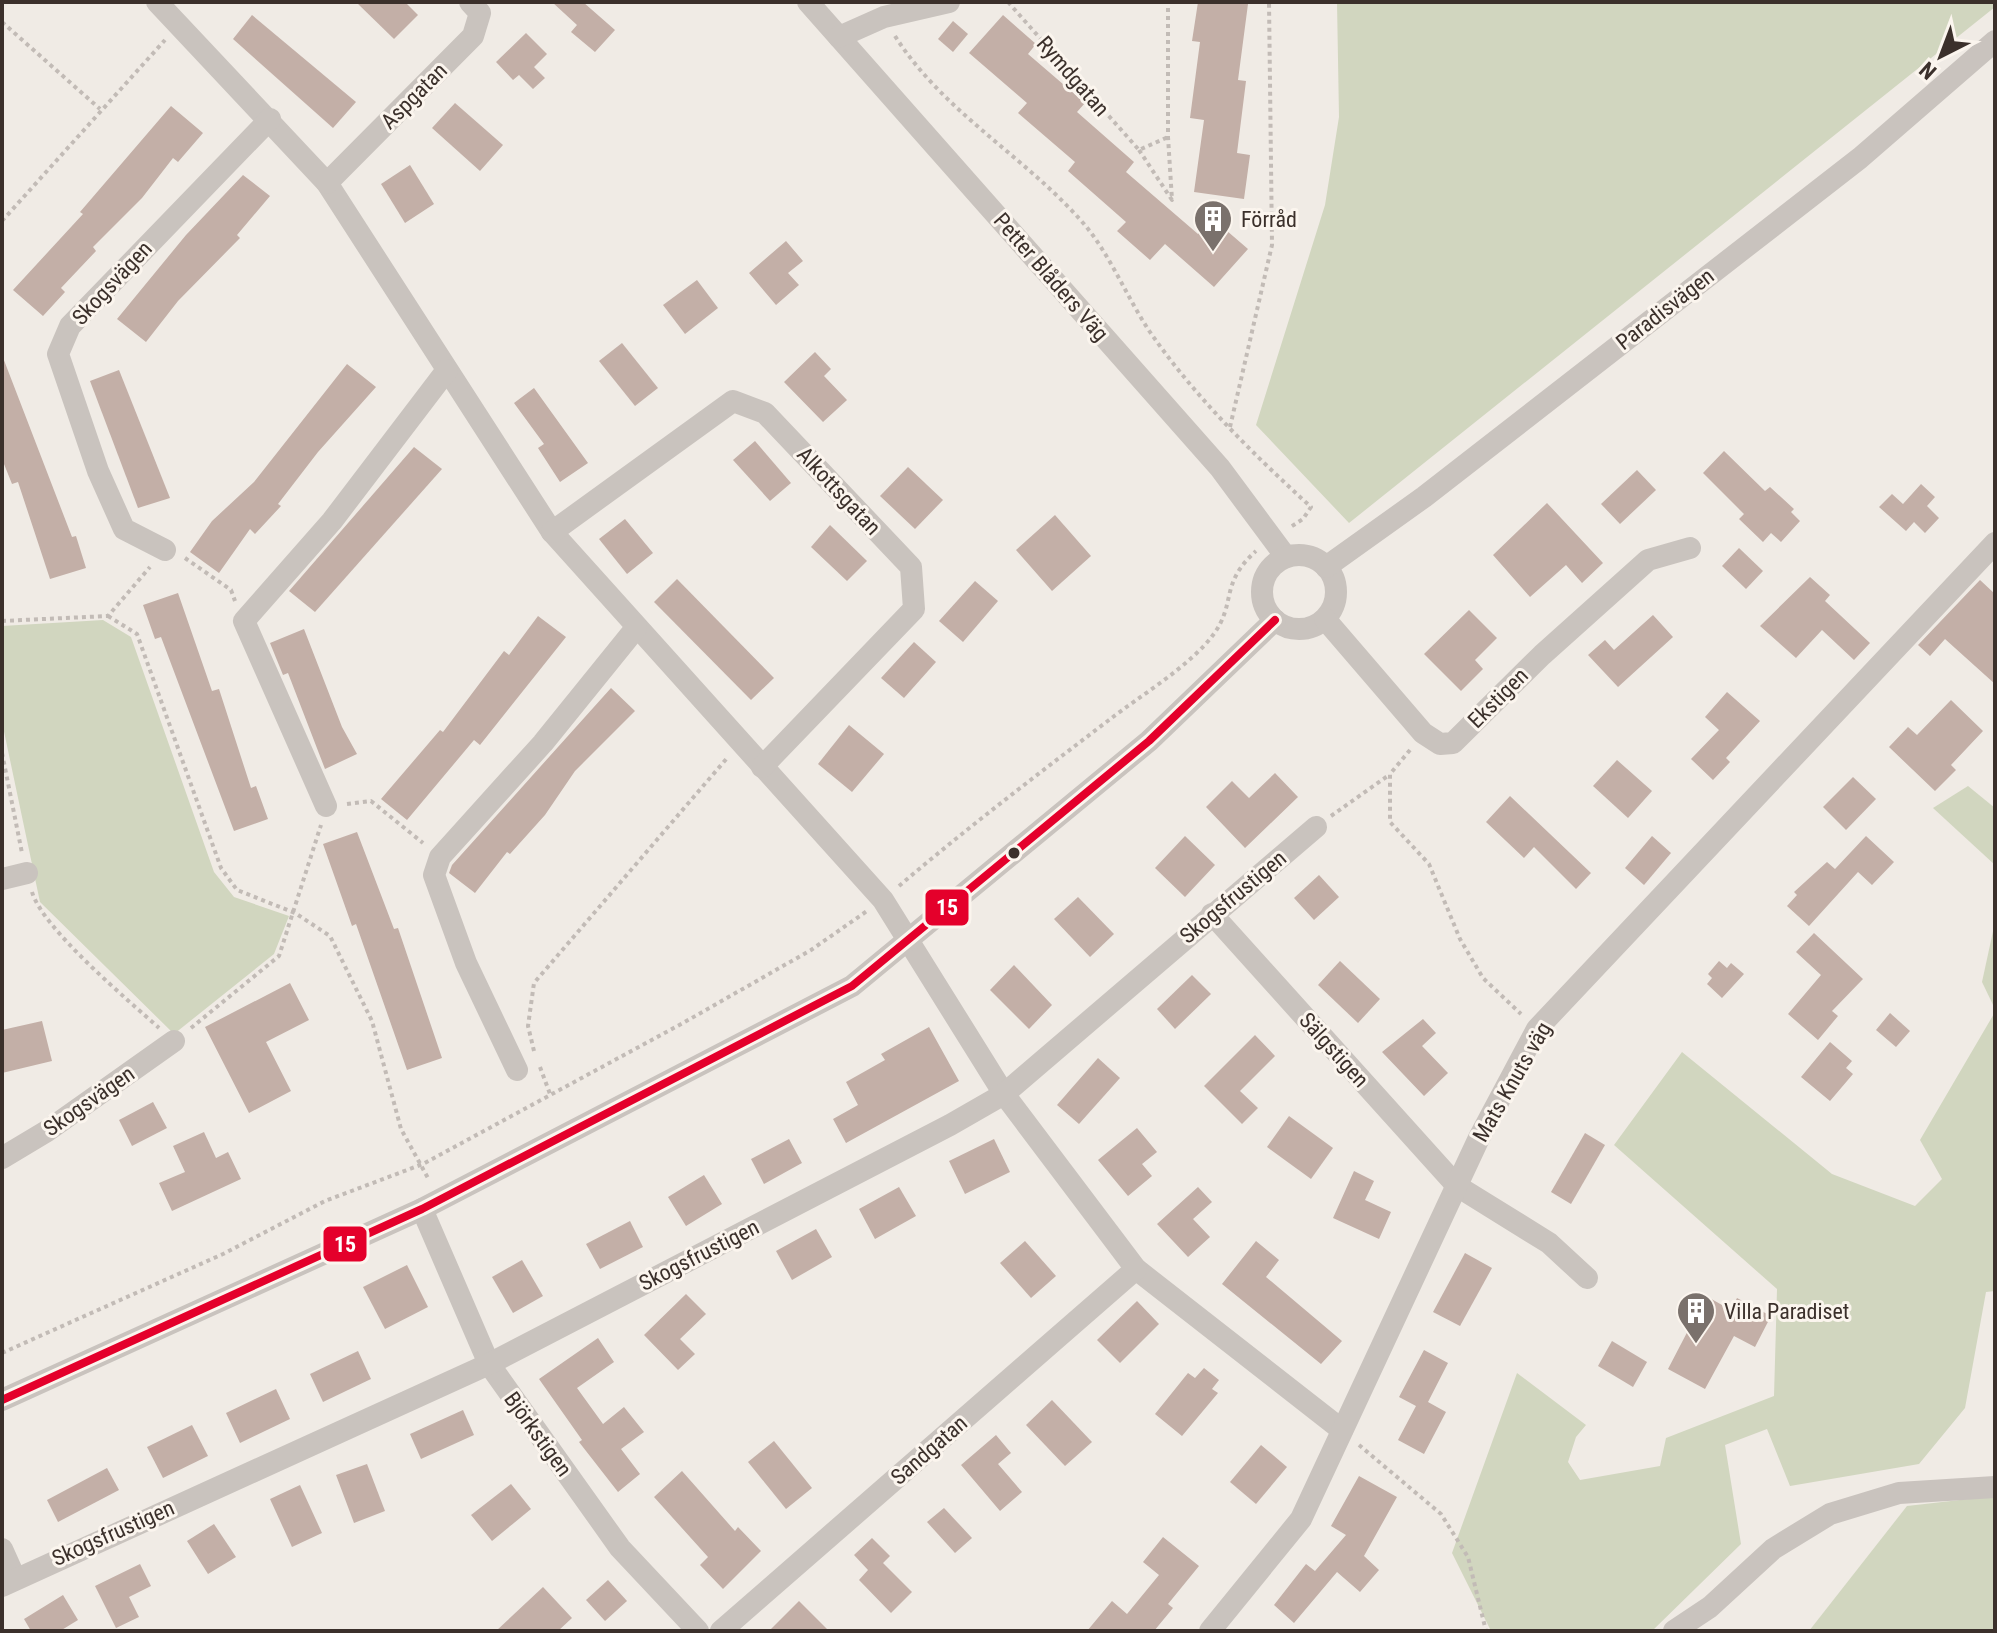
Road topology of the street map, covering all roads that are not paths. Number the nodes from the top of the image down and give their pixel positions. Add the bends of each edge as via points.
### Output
1 (157, 2) edge
2 (470, 2) edge
3 (808, 2) edge
4 (949, 2) edge
5 (839, 37) junction
6 (1995, 41) edge
7 (270, 119) junction
8 (327, 183) junction
9 (447, 370) junction
10 (552, 532) junction
11 (1995, 543) edge
12 (1690, 548) dead end
13 (165, 550) road end
14 (1286, 557) junction
15 (1326, 567) junction
16 (1325, 619) junction
17 (1275, 620) junction
18 (636, 628) junction
19 (762, 767) junction
20 (326, 806) road end
21 (1316, 827) road end
22 (27, 873) road end
23 (2, 879) edge
24 (1212, 914) junction
25 (911, 939) junction
26 (174, 1041) road end
27 (517, 1070) dead end
28 (1004, 1094) junction
29 (2, 1158) edge
30 (1457, 1186) junction
31 (430, 1205) junction
32 (1136, 1269) junction
33 (1587, 1278) dead end
34 (489, 1364) junction
35 (2, 1400) edge
36 (1342, 1430) junction
37 (1995, 1487) edge
38 (2, 1549) edge
39 (8, 1582) edge
40 (698, 1631) edge
41 (721, 1631) edge
42 (1210, 1631) edge
43 (1674, 1631) edge

1 - 7 street
2 - 8 street, Aspgatan via 480,13 473,36
3 - 5 street, Petter Blåders Väg
4 - 5 street via 884,17
5 - 14 street, Petter Blåders Väg via 1220,468
6 - 15 street, Paradisvägen via 1860,158 1424,497
7 - 8 street
7 - 13 street, Skogsvägen via 70,326 58,354 124,529
8 - 9 street
9 - 10 street
9 - 20 street via 332,521 244,621
10 - 18 street
10 - 19 street, Alkottsgatan via 733,401 765,413 911,567 914,609
11 - 30 street, Mats Knuts väg via 1537,1029
12 - 16 street, Ekstigen via 1648,560 1453,743 1440,744 1423,733
14 - 15 street via 1308,556
14 - 17 street via 1263,585 1267,610
15 - 16 street via 1336,588
16 - 17 street via 1294,629
17 - 25 street via 1149,741
18 - 19 street
18 - 27 street via 543,743 440,857 434,875 466,963
19 - 25 street via 883,900
21 - 24 street, Skogsfrustigen
22 - 23 street
24 - 28 street, Skogsfrustigen
24 - 30 street, Sälgstigen
25 - 28 street
25 - 31 street via 852,986
26 - 29 street, Skogsvägen
28 - 32 street
28 - 34 street, Skogsfrustigen
30 - 33 street, Sälgstigen via 1549,1243
30 - 36 street, Mats Knuts väg
31 - 34 street, Björkstigen
31 - 35 street
32 - 36 street
32 - 41 street, Sandgatan
34 - 39 street, Skogsfrustigen
34 - 40 street, Björkstigen via 620,1548
36 - 42 street, Mats Knuts väg via 1301,1519
37 - 43 street via 1899,1493 1830,1514 1773,1549 1710,1607
38 - 39 street, Skogsfrustigen

